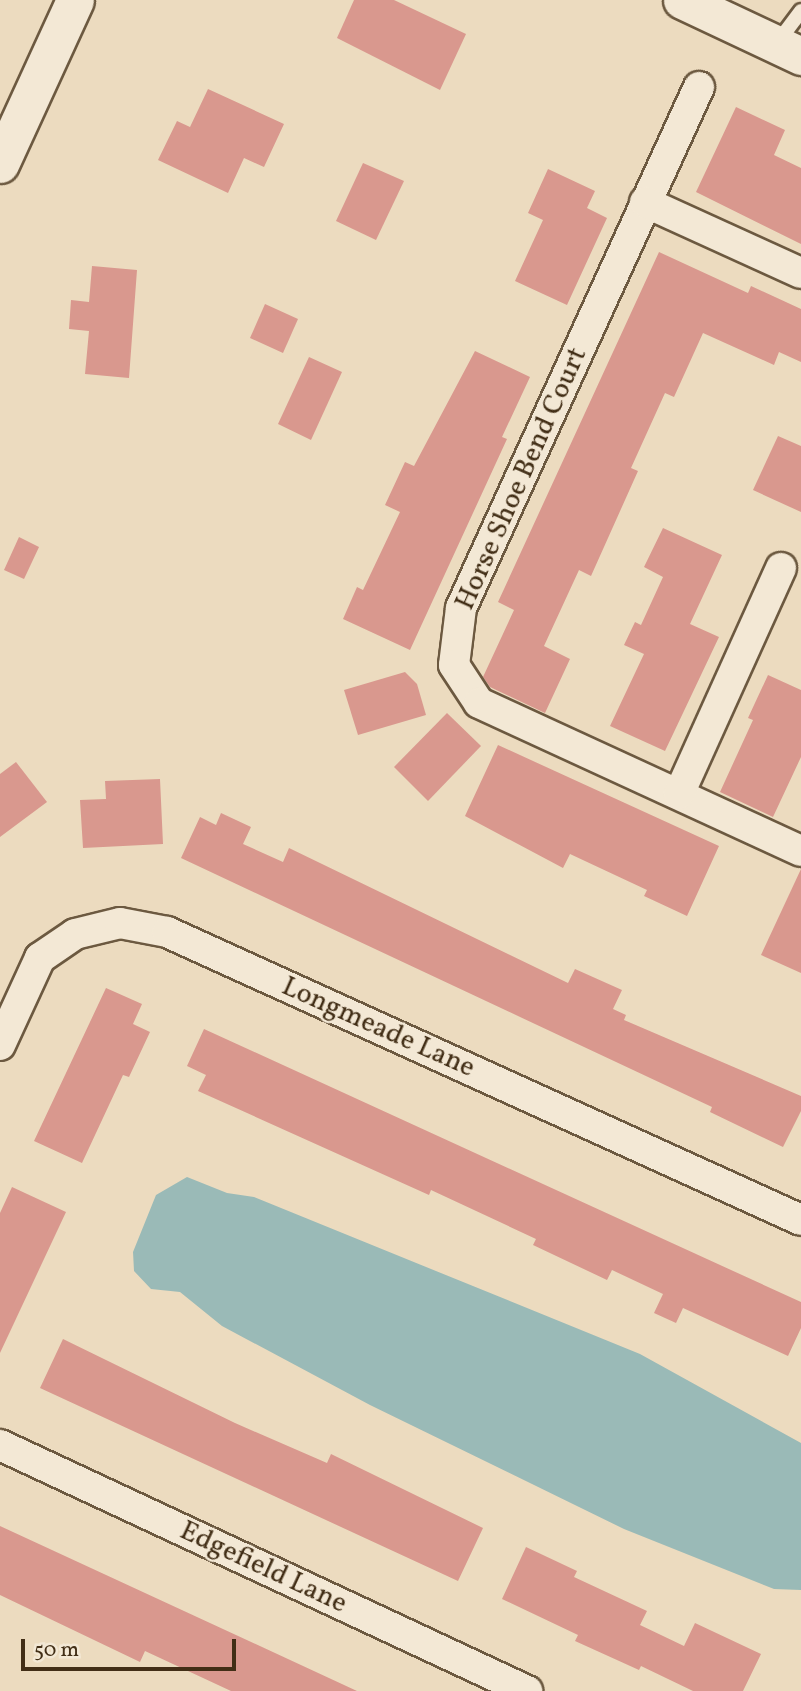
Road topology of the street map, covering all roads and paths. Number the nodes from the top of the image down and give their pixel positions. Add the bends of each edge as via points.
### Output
1 (75, 0) edge
2 (682, 0) edge
3 (801, 11) edge
4 (789, 50) edge
5 (699, 87) dead end
6 (0, 164) edge
7 (645, 202) junction
8 (801, 273) edge
9 (781, 568) dead end
10 (679, 794) junction
11 (801, 851) edge
12 (0, 1045) edge
13 (801, 1220) edge
14 (0, 1445) edge
15 (527, 1691) edge

1 - 6 street
2 - 4 street
3 - 4 lane
5 - 7 street, Horse Shoe Bend Court
7 - 8 street
7 - 10 street, Horse Shoe Bend Court via 461,608 454,665 479,703
9 - 10 street
10 - 11 street, Horse Shoe Bend Court
12 - 13 street, Longmeade Lane via 40,958 75,934 120,923 167,932
14 - 15 street, Edgefield Lane

